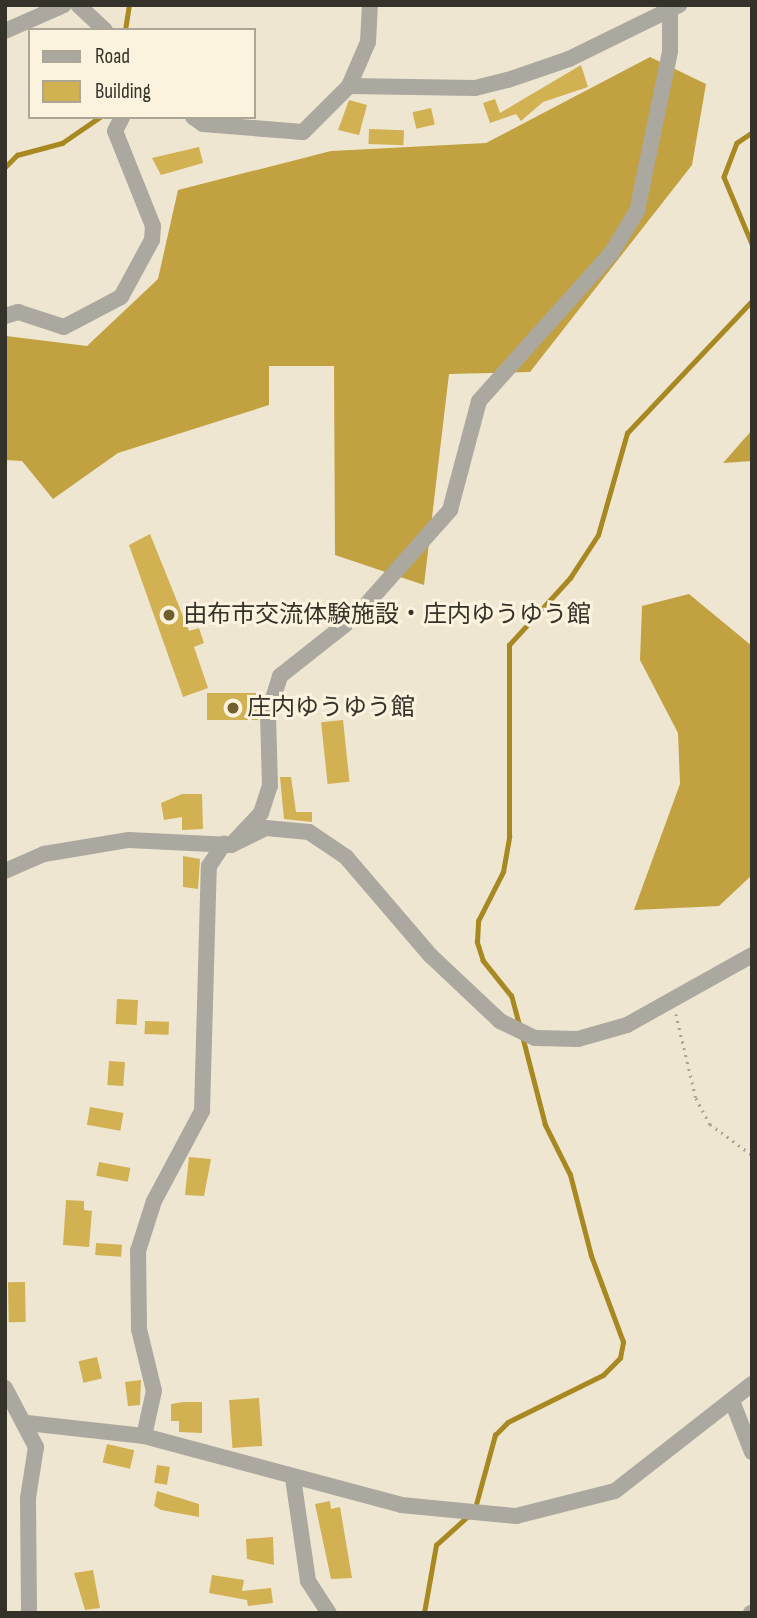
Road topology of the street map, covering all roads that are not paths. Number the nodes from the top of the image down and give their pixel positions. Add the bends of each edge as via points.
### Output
1 (64, 5) edge
2 (78, 5) edge
3 (370, 5) edge
4 (674, 9) edge
5 (103, 28) edge
6 (5, 31) edge
7 (349, 86) junction
8 (121, 119) edge
9 (196, 119) edge
10 (5, 316) edge
11 (228, 844) junction
12 (5, 872) edge
13 (752, 956) edge
14 (752, 1384) edge
15 (5, 1388) edge
16 (732, 1401) junction
17 (27, 1423) junction
18 (144, 1436) junction
19 (752, 1452) edge
20 (293, 1478) junction
21 (29, 1613) edge
22 (329, 1613) edge

1 - 6 street
2 - 5 street
3 - 7 street via 368,42
4 - 7 street via 508,80 475,88
4 - 11 street via 670,51 637,211 612,252 479,401 450,510 356,616 280,677 268,715 270,786 261,813
7 - 9 street via 303,132 203,124
8 - 10 street via 115,131 153,226 152,240 121,297 64,327 18,312
11 - 12 street via 129,840 44,853
11 - 13 street via 266,828 309,832 346,857 431,956 500,1021 535,1038 578,1038 627,1025
11 - 18 street via 209,866 202,1111 154,1201 138,1251 139,1329 154,1391
14 - 16 street
15 - 17 street via 9,1406
16 - 19 street
16 - 20 street via 615,1491 516,1516 401,1505
17 - 18 street
17 - 21 street via 36,1447 28,1498
18 - 20 street
20 - 22 street via 308,1581

